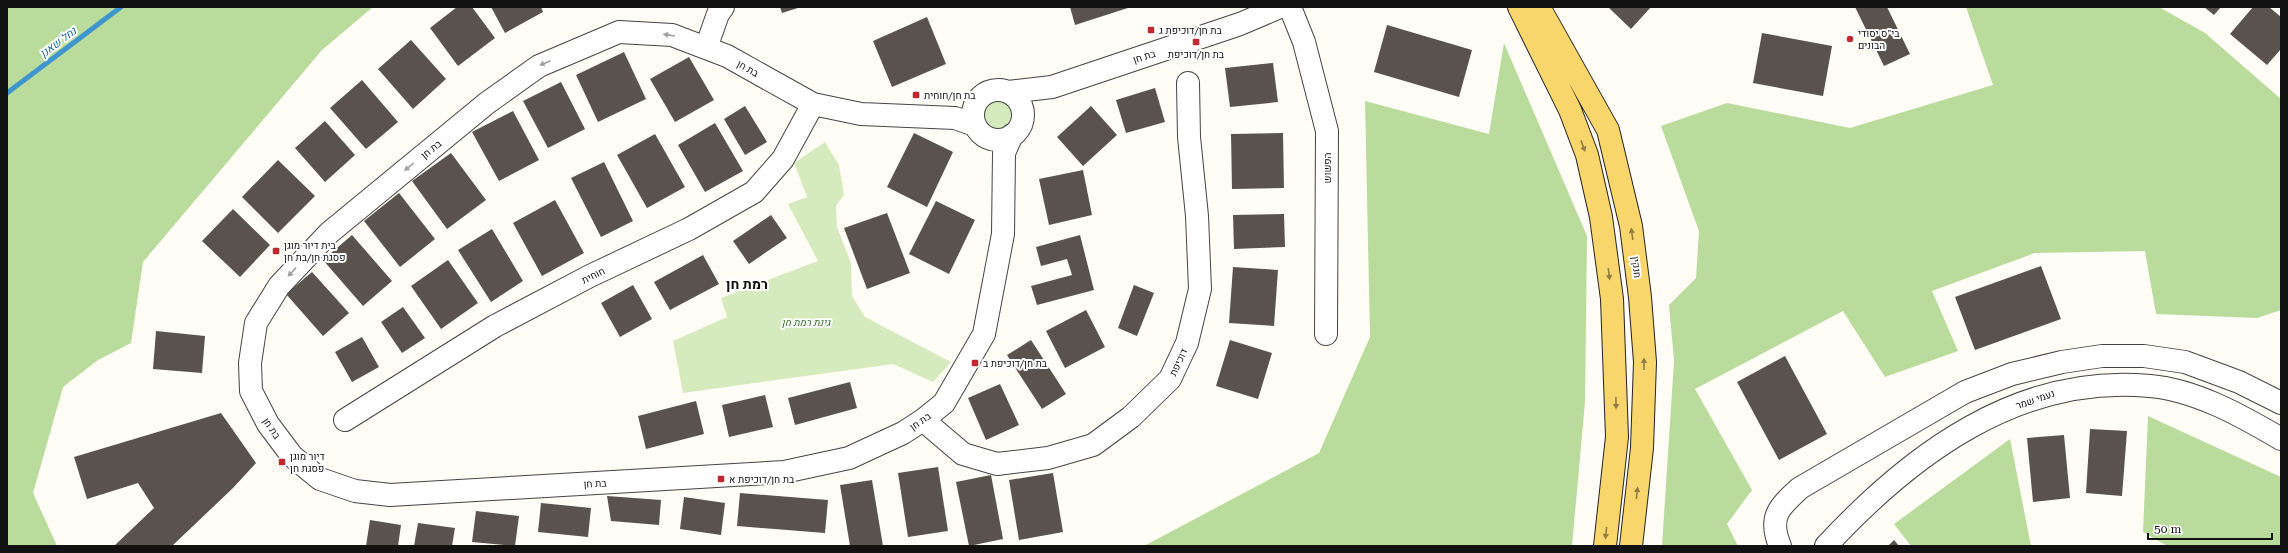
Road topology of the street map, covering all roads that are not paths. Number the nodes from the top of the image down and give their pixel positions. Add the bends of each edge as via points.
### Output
1 (723, 7) edge
2 (1280, 7) edge
3 (1290, 7) edge
4 (1504, 7) edge
5 (1519, 7) edge
6 (1539, 7) edge
7 (1553, 7) edge
8 (1257, 18) junction
9 (1304, 42) junction
10 (706, 48) junction
11 (1188, 83) dead end
12 (1052, 87) junction
13 (1008, 92) junction
14 (977, 100) junction
15 (813, 104) junction
16 (1570, 110) junction
17 (1023, 113) junction
18 (938, 116) junction
19 (1608, 130) junction
20 (981, 131) junction
21 (1012, 135) junction
22 (1003, 161) junction
23 (1326, 334) dead end
24 (2281, 403) edge
25 (345, 420) dead end
26 (923, 420) junction
27 (2281, 439) edge
28 (1605, 546) edge
29 (1631, 546) edge
30 (1780, 546) edge
31 (1826, 546) edge

1 - 10 street
2 - 8 street, בת חן
3 - 9 street, הפשוש
4 - 16 main road
5 - 16 main road
6 - 19 main road, חנקין
7 - 19 main road
8 - 9 street via 1267,17 1284,24
8 - 12 street, בת חן
9 - 23 street, הפשוש via 1327,131
10 - 15 street, בת חן via 726,56
10 -> 26 street, בת חן via 672,35 619,32 539,66 487,103 329,232 279,286 256,323 250,363 251,391 268,424 292,456 320,479 355,491 390,495 784,472 849,458 903,433
11 - 26 street, דוכיפת via 1189,137 1197,216 1200,289 1187,343 1170,379 1132,417 1093,444 1048,458 997,464 963,454
12 - 13 street, בת חן
12 - 17 street, בת חן via 1036,98
13 - 14 street via 991,91
13 - 17 street via 1020,104
14 - 18 street, בת חן
14 - 20 street via 973,117
15 - 18 street, בת חן via 861,114
15 - 25 street, חוחית via 783,159 754,192 689,229 590,276 496,326
16 -> 28 main road via 1587,155 1601,217 1612,299 1617,437
17 - 21 street via 1018,129
18 - 20 street, בת חן via 955,118
29 -> 19 main road, חנקין via 1642,448 1645,362 1631,226
20 - 21 street via 996,140
20 - 22 street
21 - 22 street, בת חן
22 - 26 street, בת חן via 1003,234 984,334 944,403
24 - 30 street via 2239,382 2185,362 2144,356 2102,356 2012,374 1965,392 1800,488 1779,507 1774,523
27 - 31 street, נעמי שמר via 2224,408 2185,393 2150,386 2110,385 2052,392 1997,413 1958,433 1927,454 1892,482

